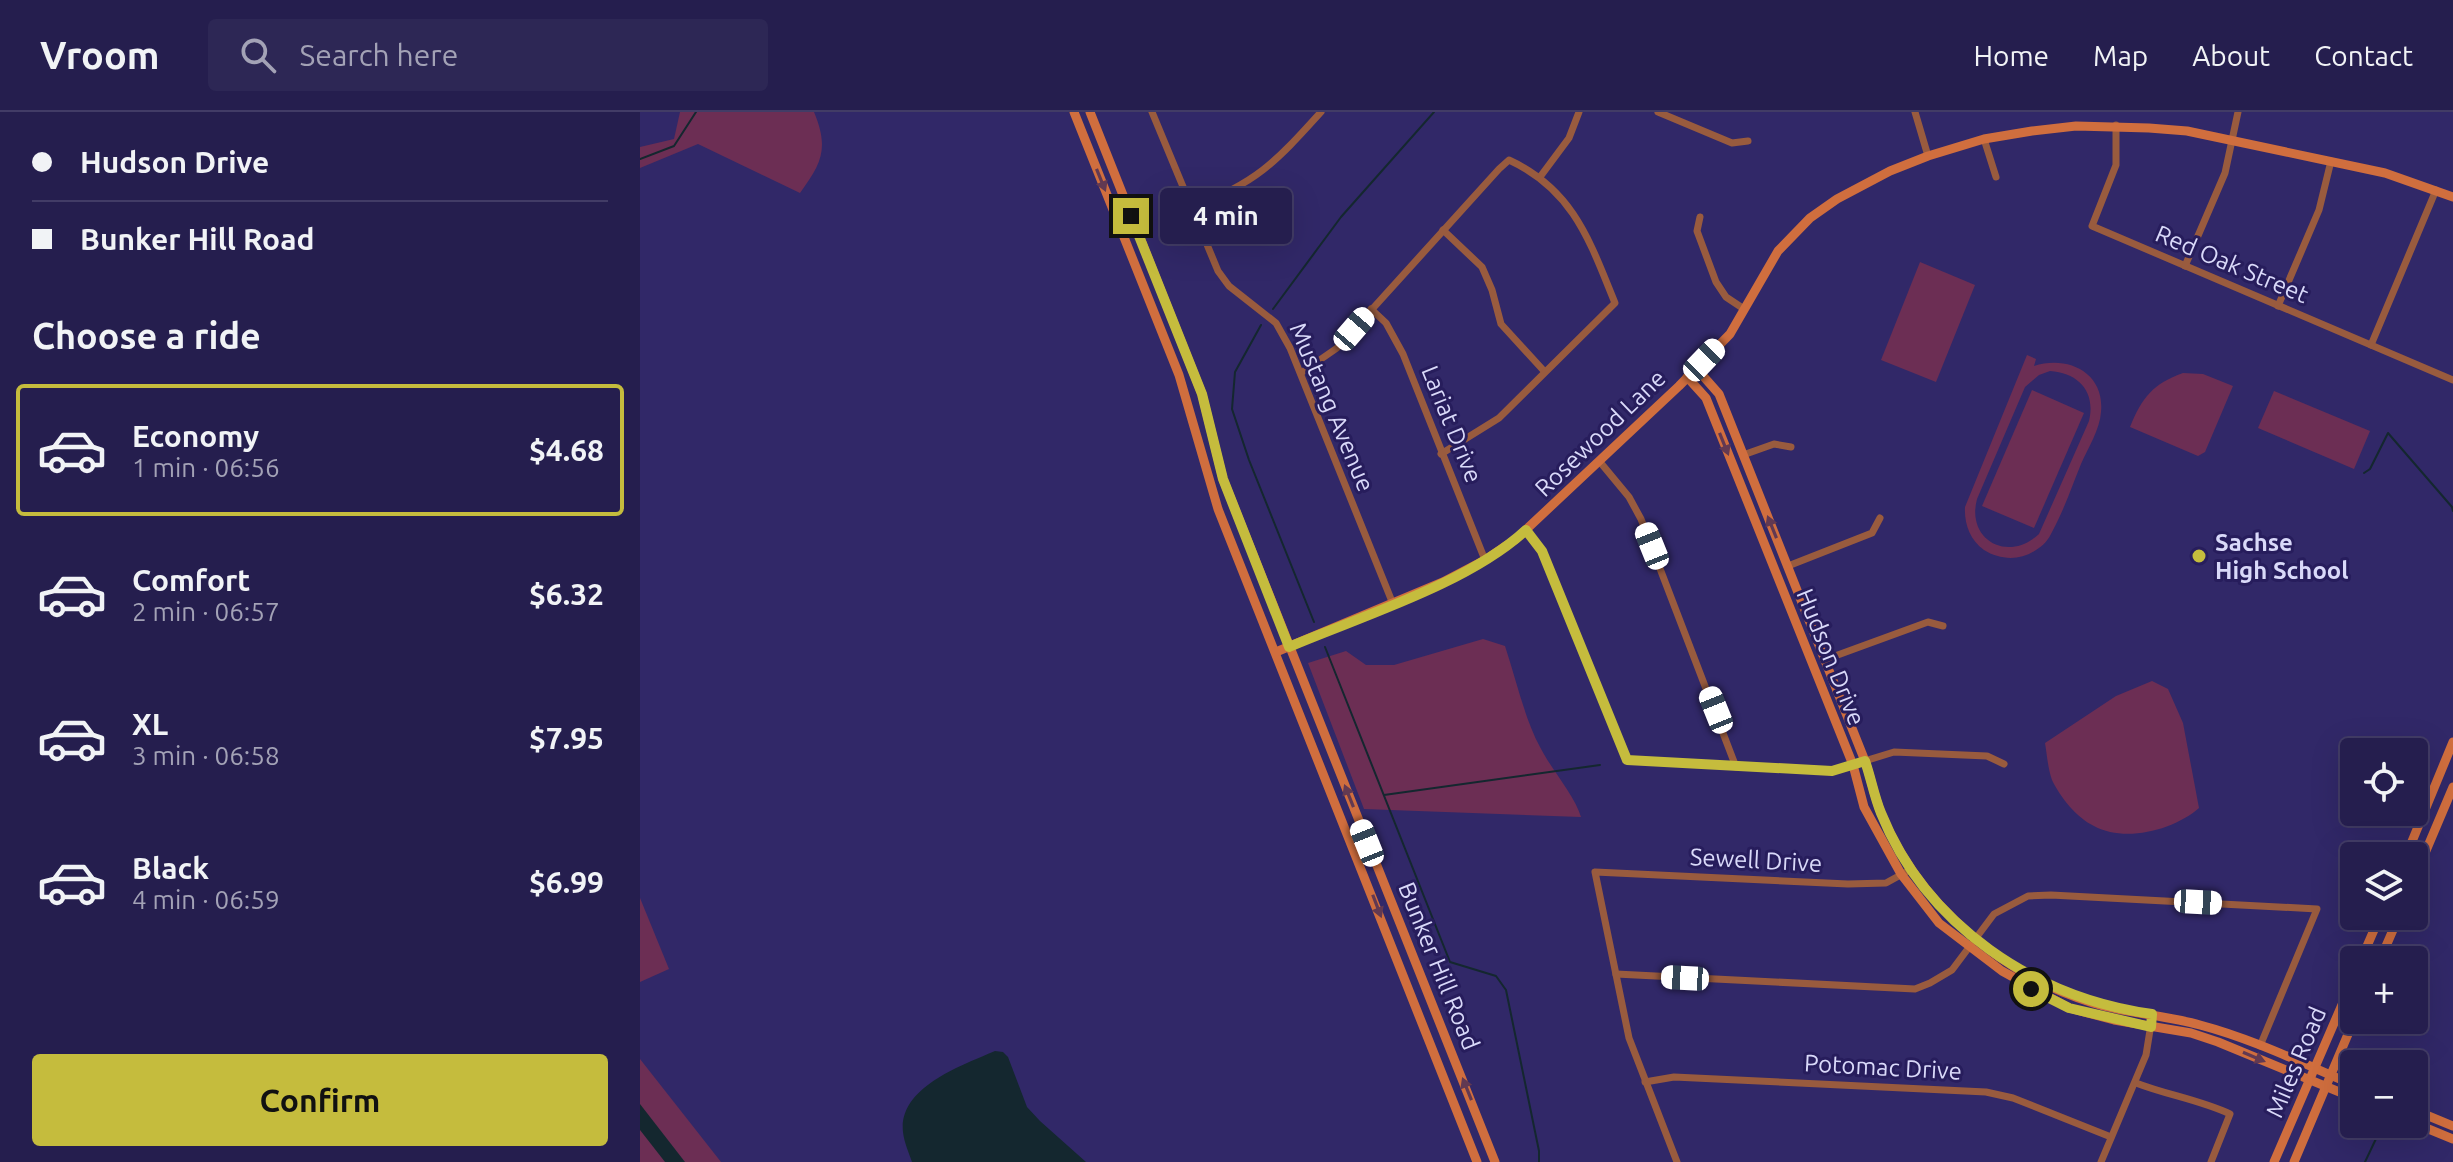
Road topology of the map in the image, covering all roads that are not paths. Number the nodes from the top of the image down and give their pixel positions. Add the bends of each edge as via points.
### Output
1 (1074, 112) edge
2 (1090, 112) edge
3 (1321, 112) edge
4 (1579, 112) edge
5 (1658, 112) edge
6 (1915, 112) edge
7 (2238, 112) edge
8 (1156, 113) edge
9 (2116, 125) junction
10 (1984, 139) junction
11 (2232, 140) junction
12 (1748, 141) dead end
13 (1928, 156) junction
14 (2331, 161) junction
15 (1540, 177) junction
16 (1996, 177) dead end
17 (2436, 190) junction
18 (2453, 197) edge
19 (1191, 208) junction
20 (1700, 217) dead end
21 (1443, 230) junction
22 (2185, 266) junction
23 (2278, 306) junction
24 (1371, 309) junction
25 (1744, 309) junction
26 (2371, 345) junction
27 (1696, 368) junction
28 (1544, 371) junction
29 (1301, 373) junction
30 (1687, 377) junction
31 (2453, 380) edge
32 (1791, 447) dead end
33 (1441, 454) junction
34 (1743, 455) junction
35 (1600, 462) junction
36 (1880, 518) dead end
37 (1526, 530) junction
38 (1485, 560) junction
39 (1788, 566) junction
40 (1393, 604) junction
41 (1943, 626) dead end
42 (1289, 647) junction
43 (1276, 652) junction
44 (1824, 660) junction
45 (2453, 742) edge
46 (2450, 759) edge
47 (1865, 761) junction
48 (2004, 764) dead end
49 (1853, 765) junction
50 (1736, 767) junction
51 (2453, 787) edge
52 (2412, 842) edge
53 (2428, 846) edge
54 (1911, 868) junction
55 (1901, 874) junction
56 (2375, 930) edge
57 (2393, 930) edge
58 (1975, 939) junction
59 (2371, 939) junction
60 (2368, 946) edge
61 (2386, 946) joint
62 (1969, 948) junction
63 (1616, 974) junction
64 (2340, 1009) edge
65 (2152, 1014) junction
66 (2151, 1027) junction
67 (2348, 1034) edge
68 (2260, 1046) junction
69 (2314, 1069) junction
70 (2331, 1075) junction
71 (2340, 1079) edge
72 (2309, 1080) junction
73 (1645, 1082) junction
74 (2136, 1083) junction
75 (2326, 1086) junction
76 (2340, 1092) edge
77 (2428, 1116) edge
78 (2453, 1126) edge
79 (2428, 1129) edge
80 (2111, 1137) junction
81 (2453, 1139) edge
82 (1477, 1162) edge
83 (1495, 1162) edge
84 (1677, 1162) edge
85 (2101, 1162) edge
86 (2211, 1162) edge
87 (2274, 1162) edge
88 (2294, 1162) edge

1 -> 43 street, Bunker Hill Road via 1189,400 1210,486
2 - 42 street, Bunker Hill Road via 1202,394 1223,479
3 - 19 street via 1260,174
4 - 15 street via 1569,138
5 - 12 street via 1732,143
6 - 13 street
7 - 11 street
8 - 19 street, Mustang Avenue
9 - 10 street, Rosewood Lane
9 - 11 street, Rosewood Lane
9 - 22 street, Red Oak Street via 2116,165 2092,226
10 - 13 street, Rosewood Lane
10 - 16 street
11 - 14 street, Rosewood Lane
11 - 22 street via 2225,173
13 - 25 street, Rosewood Lane via 1864,185 1810,218 1778,251
14 - 17 street, Rosewood Lane
14 - 23 street via 2319,210
15 - 21 street via 1509,160
15 - 28 street via 1565,200 1586,232 1615,303
17 - 18 street, Rosewood Lane
17 - 26 street
19 - 29 street, Mustang Avenue via 1218,271 1276,323
20 - 25 street via 1697,231 1716,282
21 - 24 street
21 - 28 street via 1482,267 1501,324
22 - 23 street, Red Oak Street
23 - 26 street, Red Oak Street
24 - 29 street via 1337,348
24 - 33 street, Lariat Drive via 1386,323 1403,354
25 - 27 street, Rosewood Lane via 1730,334
26 - 31 street, Red Oak Street
27 - 30 street, Rosewood Lane
27 - 34 street, Hudson Drive via 1719,394
28 - 33 street via 1499,418
29 - 40 street, Mustang Avenue
30 - 35 street, Rosewood Lane
30 -> 49 street, Hudson Drive via 1706,398
32 - 34 street via 1774,444
33 - 38 street, Lariat Drive
39 -> 34 street, Hudson Drive
35 - 37 street, Rosewood Lane
35 - 50 street via 1641,519
36 - 39 street via 1872,533
37 - 38 street, Rosewood Lane
37 - 50 street via 1542,551 1627,760
38 - 40 street, Rosewood Lane
39 - 44 street, Hudson Drive
40 - 42 street, Rosewood Lane
41 - 44 street via 1928,622
42 - 43 street, Rosewood Lane
83 -> 42 street, Bunker Hill Road
43 -> 82 street, Bunker Hill Road
44 - 47 street, Hudson Drive
45 - 46 street
46 - 52 street
47 - 48 street via 1894,752 1987,756
47 - 49 street
47 - 54 street, Hudson Drive via 1882,816
49 - 50 street via 1832,771
49 - 55 street, Hudson Drive via 1864,807
51 - 53 street
54 - 55 street, Sewell Drive
54 - 58 street, Hudson Drive
55 - 62 street, Hudson Drive via 1939,923
55 - 63 street, Sewell Drive via 1886,883 1848,884 1595,872
56 - 59 street
57 - 61 street
58 - 62 street
58 - 65 street, Hudson Drive via 2057,989 2092,1003
58 - 68 street via 1994,914 2039,895 2317,909
59 - 60 street
59 - 61 street
62 - 63 street via 1952,970 1915,989
62 - 66 street, Hudson Drive via 2069,1008
63 - 73 street via 1629,1038
64 - 69 street, Miles Road
65 - 66 street
65 - 68 street, Hudson Drive
66 -> 72 street, Hudson Drive via 2218,1042
66 - 74 street
67 - 70 street, Miles Road
68 - 69 street, Hudson Drive
69 - 70 street, Hudson Drive
69 - 72 street, Miles Road
70 - 71 street, Hudson Drive
70 - 75 street, Miles Road
72 - 75 street, Hudson Drive
72 - 87 street, Miles Road
73 - 80 street, Potomac Drive via 1674,1077 1986,1092
73 - 84 street
74 - 80 street
74 - 86 street via 2230,1114
75 - 76 street, Hudson Drive
75 - 88 street, Miles Road
77 - 78 street
79 - 81 street
80 - 85 street

